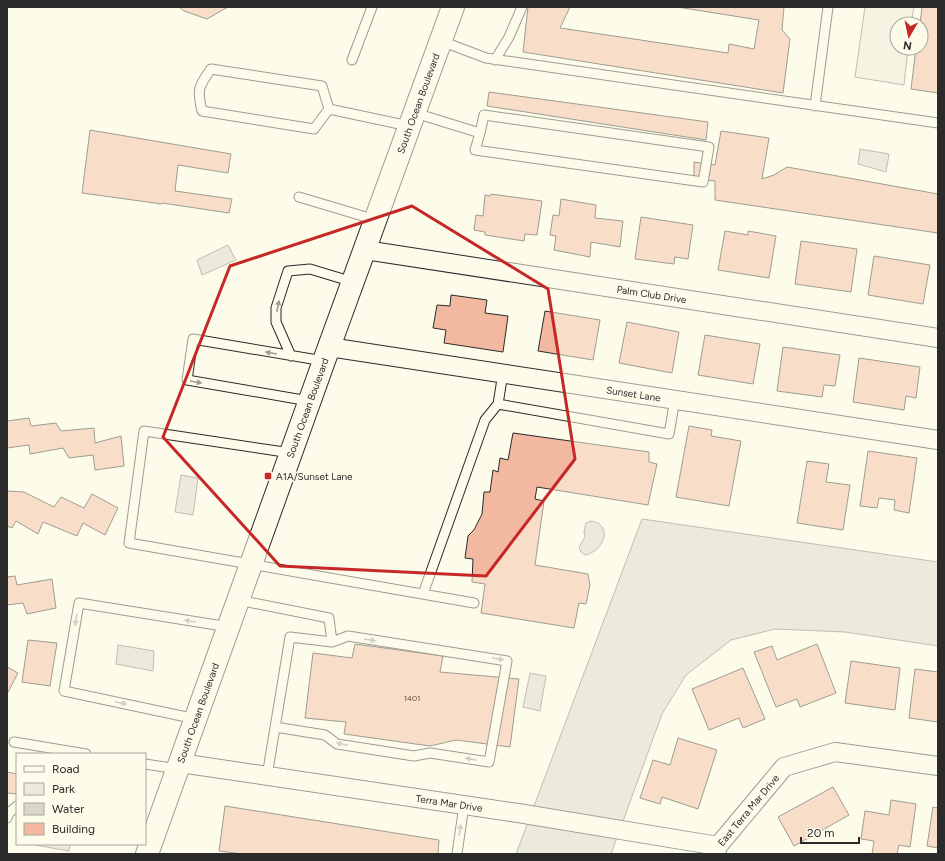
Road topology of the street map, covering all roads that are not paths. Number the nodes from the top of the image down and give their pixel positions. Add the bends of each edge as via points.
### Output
1 (372, 7) edge
2 (453, 7) edge
3 (522, 7) edge
4 (828, 7) edge
5 (441, 41) junction
6 (352, 60) dead end
7 (495, 60) junction
8 (814, 106) junction
9 (329, 109) junction
10 (413, 120) junction
11 (938, 123) edge
12 (480, 133) junction
13 (299, 197) dead end
14 (376, 220) junction
15 (365, 250) junction
16 (353, 282) junction
17 (938, 338) edge
18 (326, 354) junction
19 (291, 356) junction
20 (504, 373) junction
21 (674, 399) junction
22 (309, 402) junction
23 (498, 404) junction
24 (938, 440) edge
25 (291, 453) junction
26 (251, 565) junction
27 (423, 594) junction
28 (238, 600) junction
29 (474, 603) dead end
30 (229, 627) junction
31 (332, 642) junction
32 (196, 719) junction
33 (275, 727) junction
34 (14, 742) dead end
35 (80, 753) edge
36 (146, 764) edge
37 (179, 766) junction
38 (938, 766) edge
39 (267, 776) junction
40 (464, 805) junction
41 (16, 807) edge
42 (7, 818) edge
43 (717, 850) edge
44 (148, 854) edge
45 (457, 854) edge

1 - 6 lane
2 - 5 main road, South Ocean Boulevard
3 - 7 lane via 509,37
4 - 8 lane
5 - 7 lane
5 - 10 main road, South Ocean Boulevard
7 - 8 lane
8 - 11 lane
9 - 9 lane via 322,86 211,69 201,83 199,96 202,111 314,129
9 - 10 lane
10 - 12 lane
10 - 14 main road, South Ocean Boulevard
12 - 12 lane via 475,150 703,182 709,147 484,115
13 - 14 lane
14 - 15 main road, South Ocean Boulevard
15 - 16 main road, South Ocean Boulevard
15 - 17 street, Palm Club Drive
16 - 18 main road, South Ocean Boulevard
19 -> 16 lane via 276,322 276,308 288,271 310,269
18 - 19 lane
18 - 20 street, Sunset Lane
18 - 22 main road, South Ocean Boulevard
19 -> 22 lane via 193,339 187,380
20 - 21 street, Sunset Lane
20 - 23 lane
21 - 23 lane via 669,434
21 - 24 street, Sunset Lane
22 - 25 main road, South Ocean Boulevard
23 - 27 lane via 485,420
25 - 26 main road, South Ocean Boulevard
25 - 26 lane via 144,431 129,543
26 - 27 lane
26 - 28 main road, South Ocean Boulevard
27 - 29 lane
28 - 30 main road, South Ocean Boulevard
28 - 31 lane via 330,618
30 - 32 main road, South Ocean Boulevard
30 -> 32 lane via 79,603 64,691
31 - 33 lane via 290,637
31 -> 33 lane via 348,636 507,661 489,762 430,753 414,756 337,744 326,735
32 - 37 main road, South Ocean Boulevard
33 - 39 lane
34 - 35 lane
36 - 37 lane
37 - 39 street, Terra Mar Drive
37 - 44 main road, South Ocean Boulevard via 155,823
38 - 43 street, East Terra Mar Drive via 835,752 784,767
39 - 40 street, Terra Mar Drive
40 - 43 street, Terra Mar Drive via 623,830
45 -> 40 lane
41 - 42 lane

